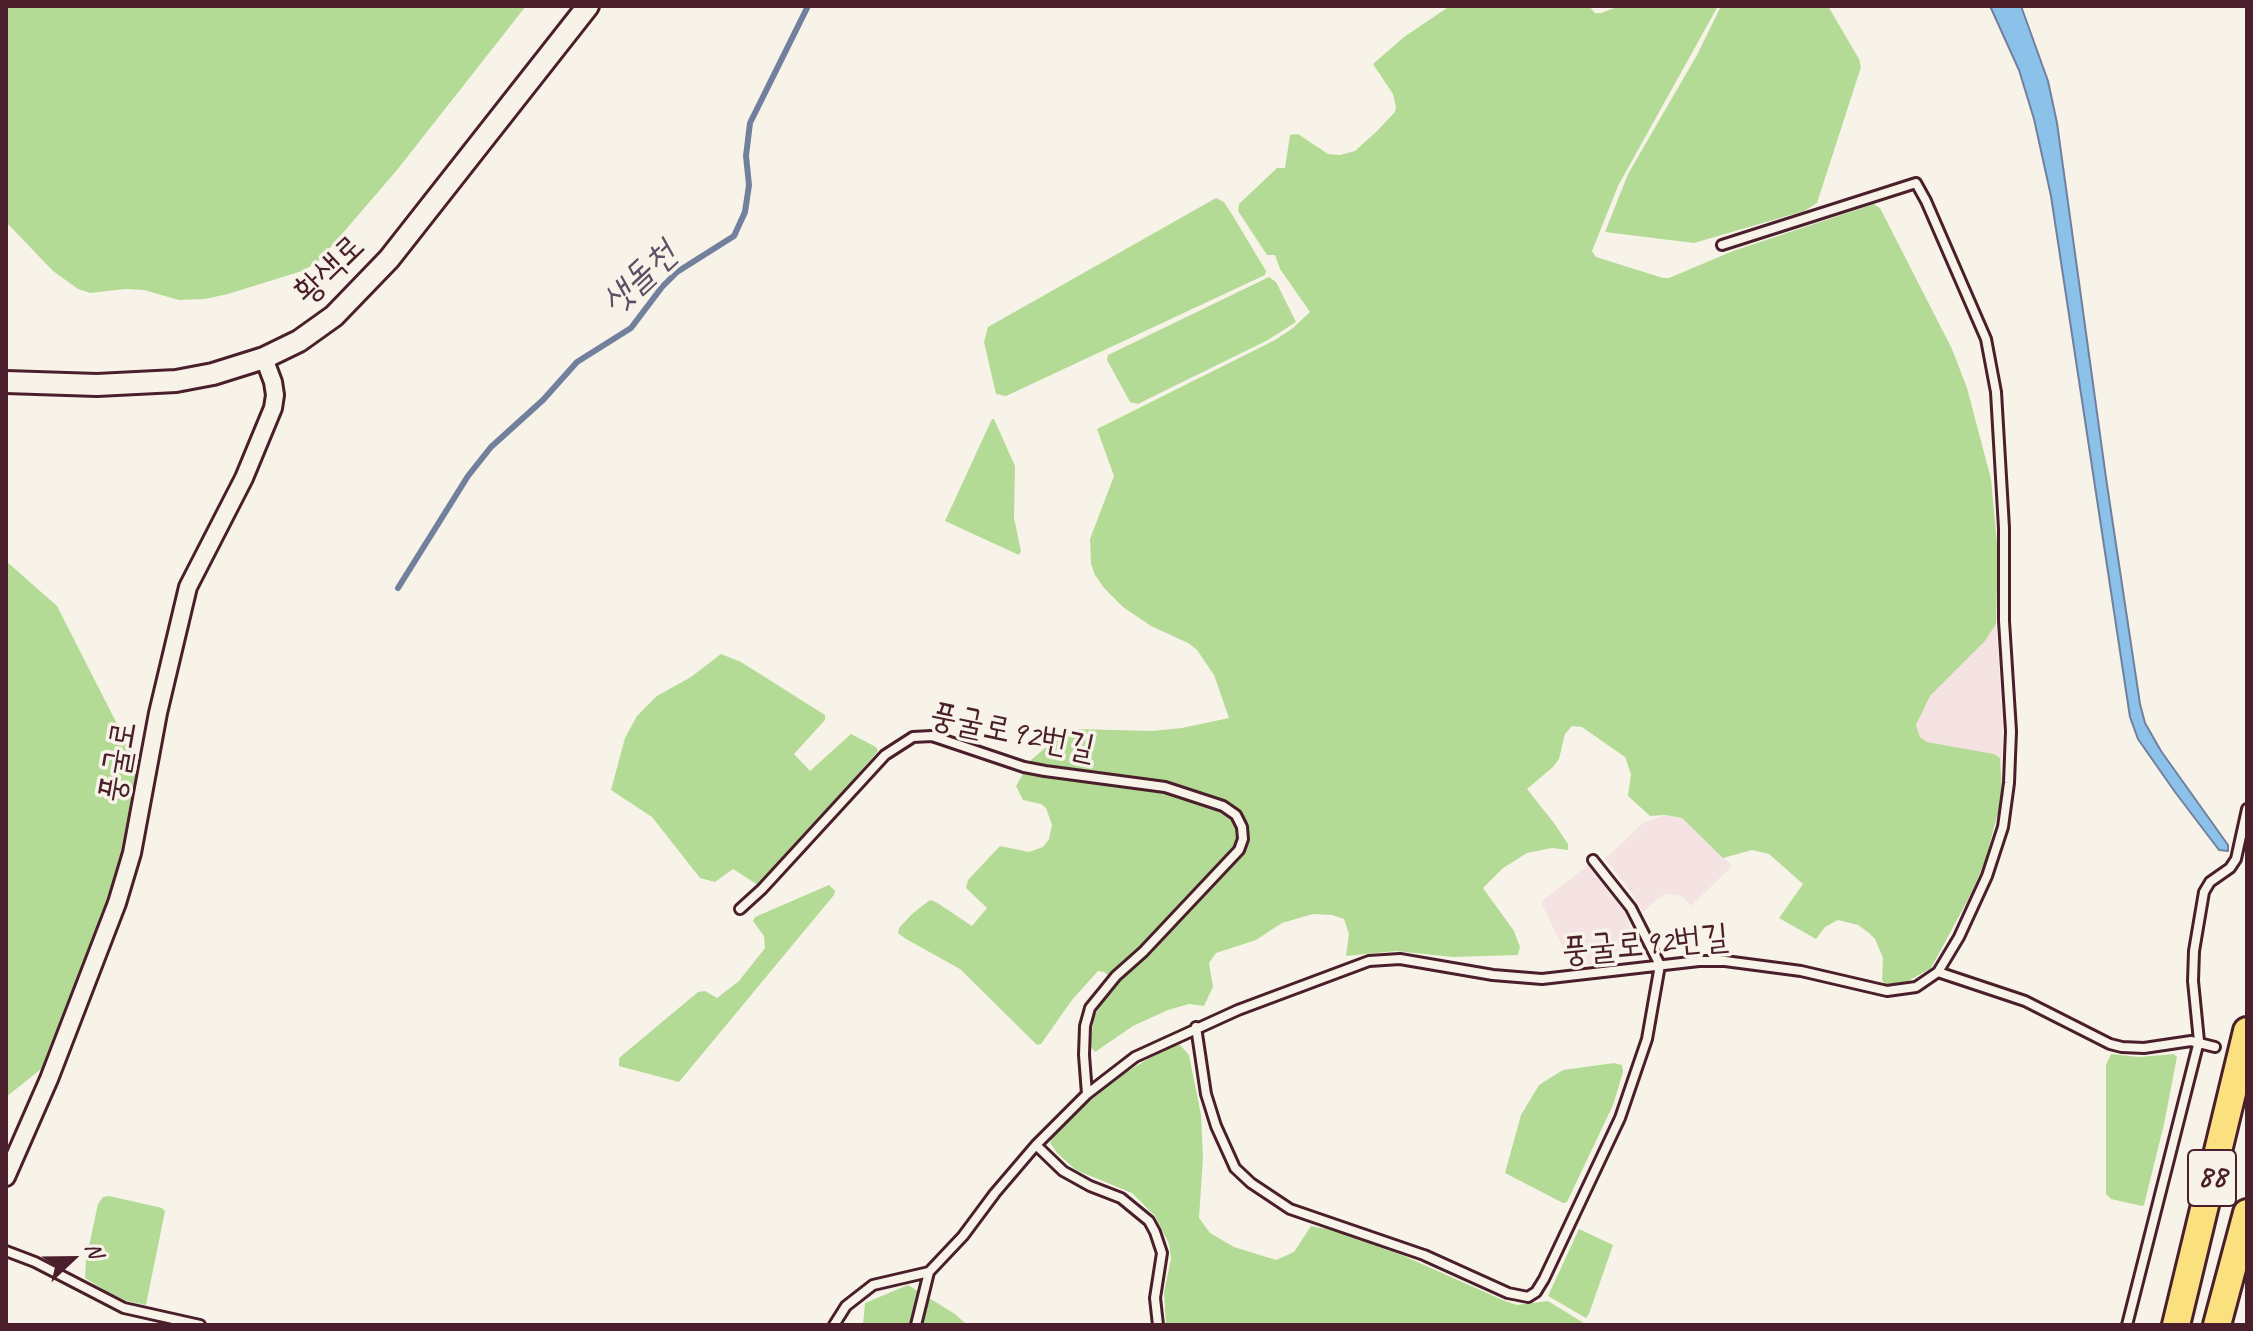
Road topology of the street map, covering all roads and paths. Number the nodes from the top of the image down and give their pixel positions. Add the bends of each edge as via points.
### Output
1 (588, 6) edge
2 (1722, 245) dead end
3 (264, 358) junction
4 (6, 382) edge
5 (2247, 809) edge
6 (1593, 860) dead end
7 (740, 909) dead end
8 (1660, 965) junction
9 (1938, 972) junction
10 (1196, 1027) junction
11 (2247, 1031) edge
12 (2199, 1041) junction
13 (2215, 1047) dead end
14 (1087, 1094) junction
15 (1036, 1145) junction
16 (6, 1177) edge
17 (2247, 1213) edge
18 (6, 1251) edge
19 (929, 1272) junction
20 (200, 1325) edge
21 (834, 1325) edge
22 (916, 1325) edge
23 (1158, 1325) edge
24 (2127, 1325) edge
25 (2176, 1325) edge
26 (2217, 1325) edge

1 - 3 street, 황색로 via 361,291 299,341
2 - 9 lane via 1916,183 1986,339 1996,392 2004,528 2009,783 2003,827 1987,876
3 - 4 street, 황색로 via 213,374 151,383
3 - 16 street, 풍굴로 via 273,382 273,408 188,587 117,903
5 - 12 lane via 2236,859 2210,882 2202,902 2193,981
6 - 8 lane via 1631,908
7 - 14 lane, 풍굴로92번길 via 885,755 913,737 932,736 1024,767 1165,787 1223,806 1242,827 1239,850 1090,1008 1085,1026
8 - 9 lane, 풍굴로92번길 via 1748,962 1887,991 1916,987
8 - 10 lane, 풍굴로92번길 via 1542,979 1382,959
8 - 10 lane via 1647,1039 1620,1118 1544,1279 1528,1297 1290,1209 1251,1183 1235,1168 1216,1126
9 - 12 lane via 2025,1001 2110,1044 2144,1048
10 - 14 lane, 풍굴로92번길 via 1135,1057
11 - 25 highway, 88
12 - 13 lane
12 - 24 lane
14 - 15 lane, 풍굴로92번길
15 - 19 lane, 풍굴로92번길
15 - 23 lane via 1074,1178 1121,1198 1149,1221 1162,1253 1155,1298
17 - 26 highway, 88
18 - 20 lane via 124,1308
19 - 21 lane via 873,1285 846,1306
19 - 22 lane

